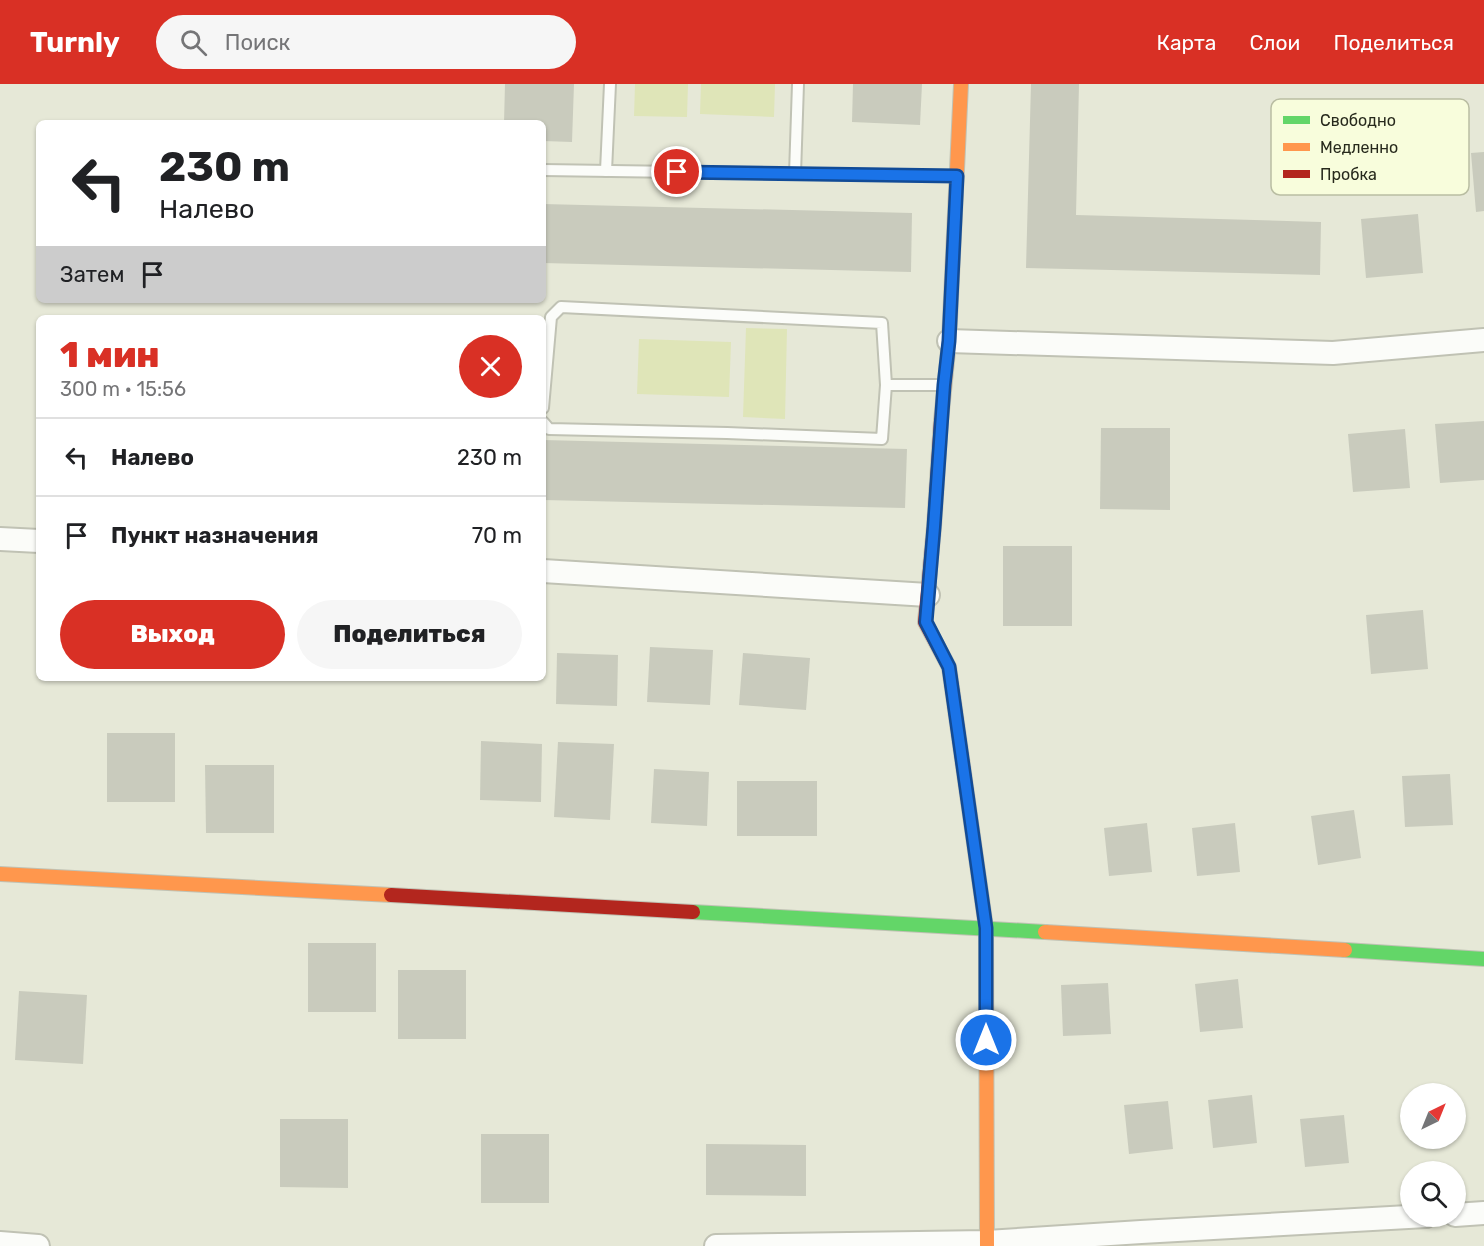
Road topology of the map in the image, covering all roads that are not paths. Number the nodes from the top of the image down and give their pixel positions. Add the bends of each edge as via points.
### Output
1 (610, 84) edge
2 (798, 84) edge
3 (961, 84) edge
4 (546, 170) edge
5 (606, 171) junction
6 (795, 174) junction
7 (957, 176) junction
8 (1484, 340) edge
9 (949, 341) junction
10 (546, 374) edge
11 (886, 385) junction
12 (944, 385) junction
13 (546, 426) edge
14 (0, 539) edge
15 (36, 541) edge
16 (546, 571) edge
17 (928, 595) junction
18 (0, 874) edge
19 (986, 928) junction
20 (1484, 959) edge
21 (1484, 1213) edge
22 (1466, 1214) edge
23 (1400, 1217) edge
24 (0, 1243) edge
25 (987, 1244) edge
26 (38, 1246) edge
27 (716, 1246) edge

1 - 5 lane
2 - 6 lane
3 - 7 street
4 - 5 lane
5 - 6 lane
6 - 7 lane
7 - 9 street
8 - 9 street via 1333,353
9 - 12 street
10 - 11 lane via 551,317 561,307 882,323
11 - 12 lane
11 - 13 lane via 882,439 549,429
12 - 17 street
14 - 15 street
16 - 17 street
17 - 19 street via 926,622 949,667
18 - 19 street
19 - 20 street
19 - 25 street
21 - 22 street
23 - 25 street
24 - 26 street
25 - 27 street

